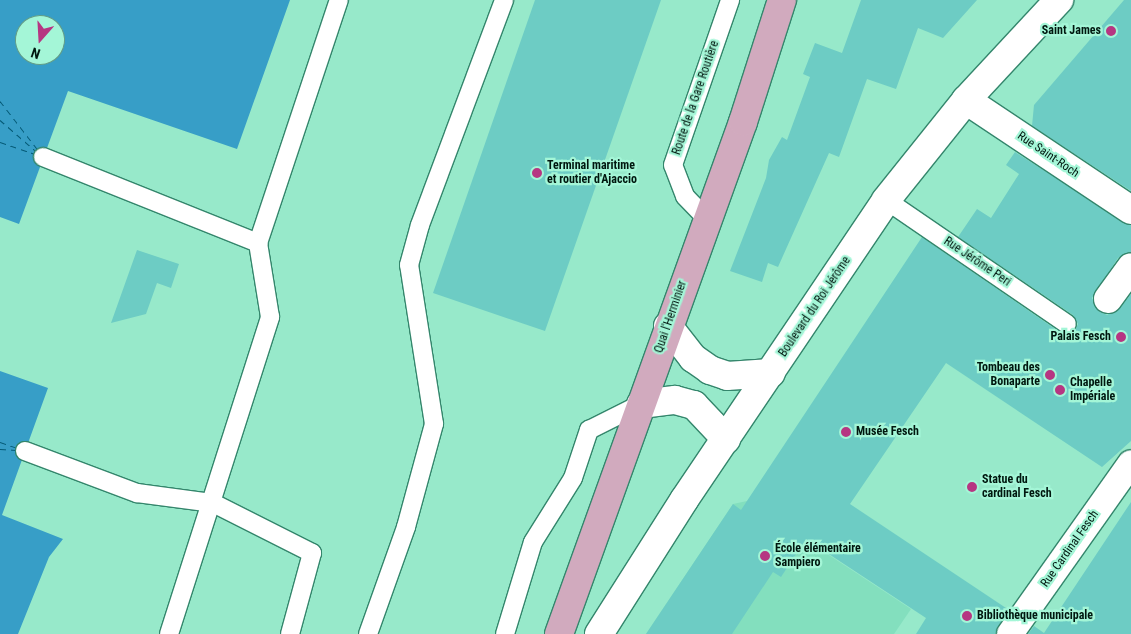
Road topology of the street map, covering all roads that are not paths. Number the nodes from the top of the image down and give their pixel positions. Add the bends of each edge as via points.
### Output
1 (339, 0) edge
2 (504, 0) edge
3 (730, 0) edge
4 (782, 0) edge
5 (1059, 0) edge
6 (966, 100) junction
7 (43, 157) dead end
8 (886, 200) junction
9 (1131, 210) edge
10 (706, 218) junction
11 (258, 243) junction
12 (1131, 267) edge
13 (1108, 299) dead end
14 (1067, 324) dead end
15 (668, 326) junction
16 (771, 373) junction
17 (641, 404) junction
18 (726, 439) junction
19 (25, 451) dead end
20 (1131, 463) edge
21 (213, 503) junction
22 (169, 634) edge
23 (290, 634) edge
24 (368, 634) edge
25 (505, 634) edge
26 (559, 634) edge
27 (599, 634) edge
28 (1010, 634) edge

1 - 11 lane
2 - 24 lane via 420,225 409,265 434,424 406,527
3 - 10 lane, Route de la Gare Routière via 674,165 685,196
4 - 10 main road, Quai l'Herminier via 743,122
5 - 6 main road, Boulevard du Roi Jérôme
6 - 8 main road, Boulevard du Roi Jérôme
6 - 9 main road, Rue Saint-Roch
7 - 11 lane
8 - 14 lane, Rue Jérôme Peri
8 - 16 main road, Boulevard du Roi Jérôme
10 - 15 main road, Quai l'Herminier
11 - 21 lane via 270,317
12 - 13 main road
15 - 16 main road via 693,358 710,370 727,376
15 - 17 main road, Quai l'Herminier
16 - 18 main road, Boulevard du Roi Jérôme
17 - 18 main road via 675,400 694,404
17 - 25 lane via 589,430 572,478 532,542
17 - 26 main road, Quai l'Herminier
18 - 27 main road, Boulevard du Roi Jérôme
19 - 21 lane via 137,493
20 - 28 street, Rue Cardinal Fesch
21 - 22 lane
21 - 23 lane via 312,554

